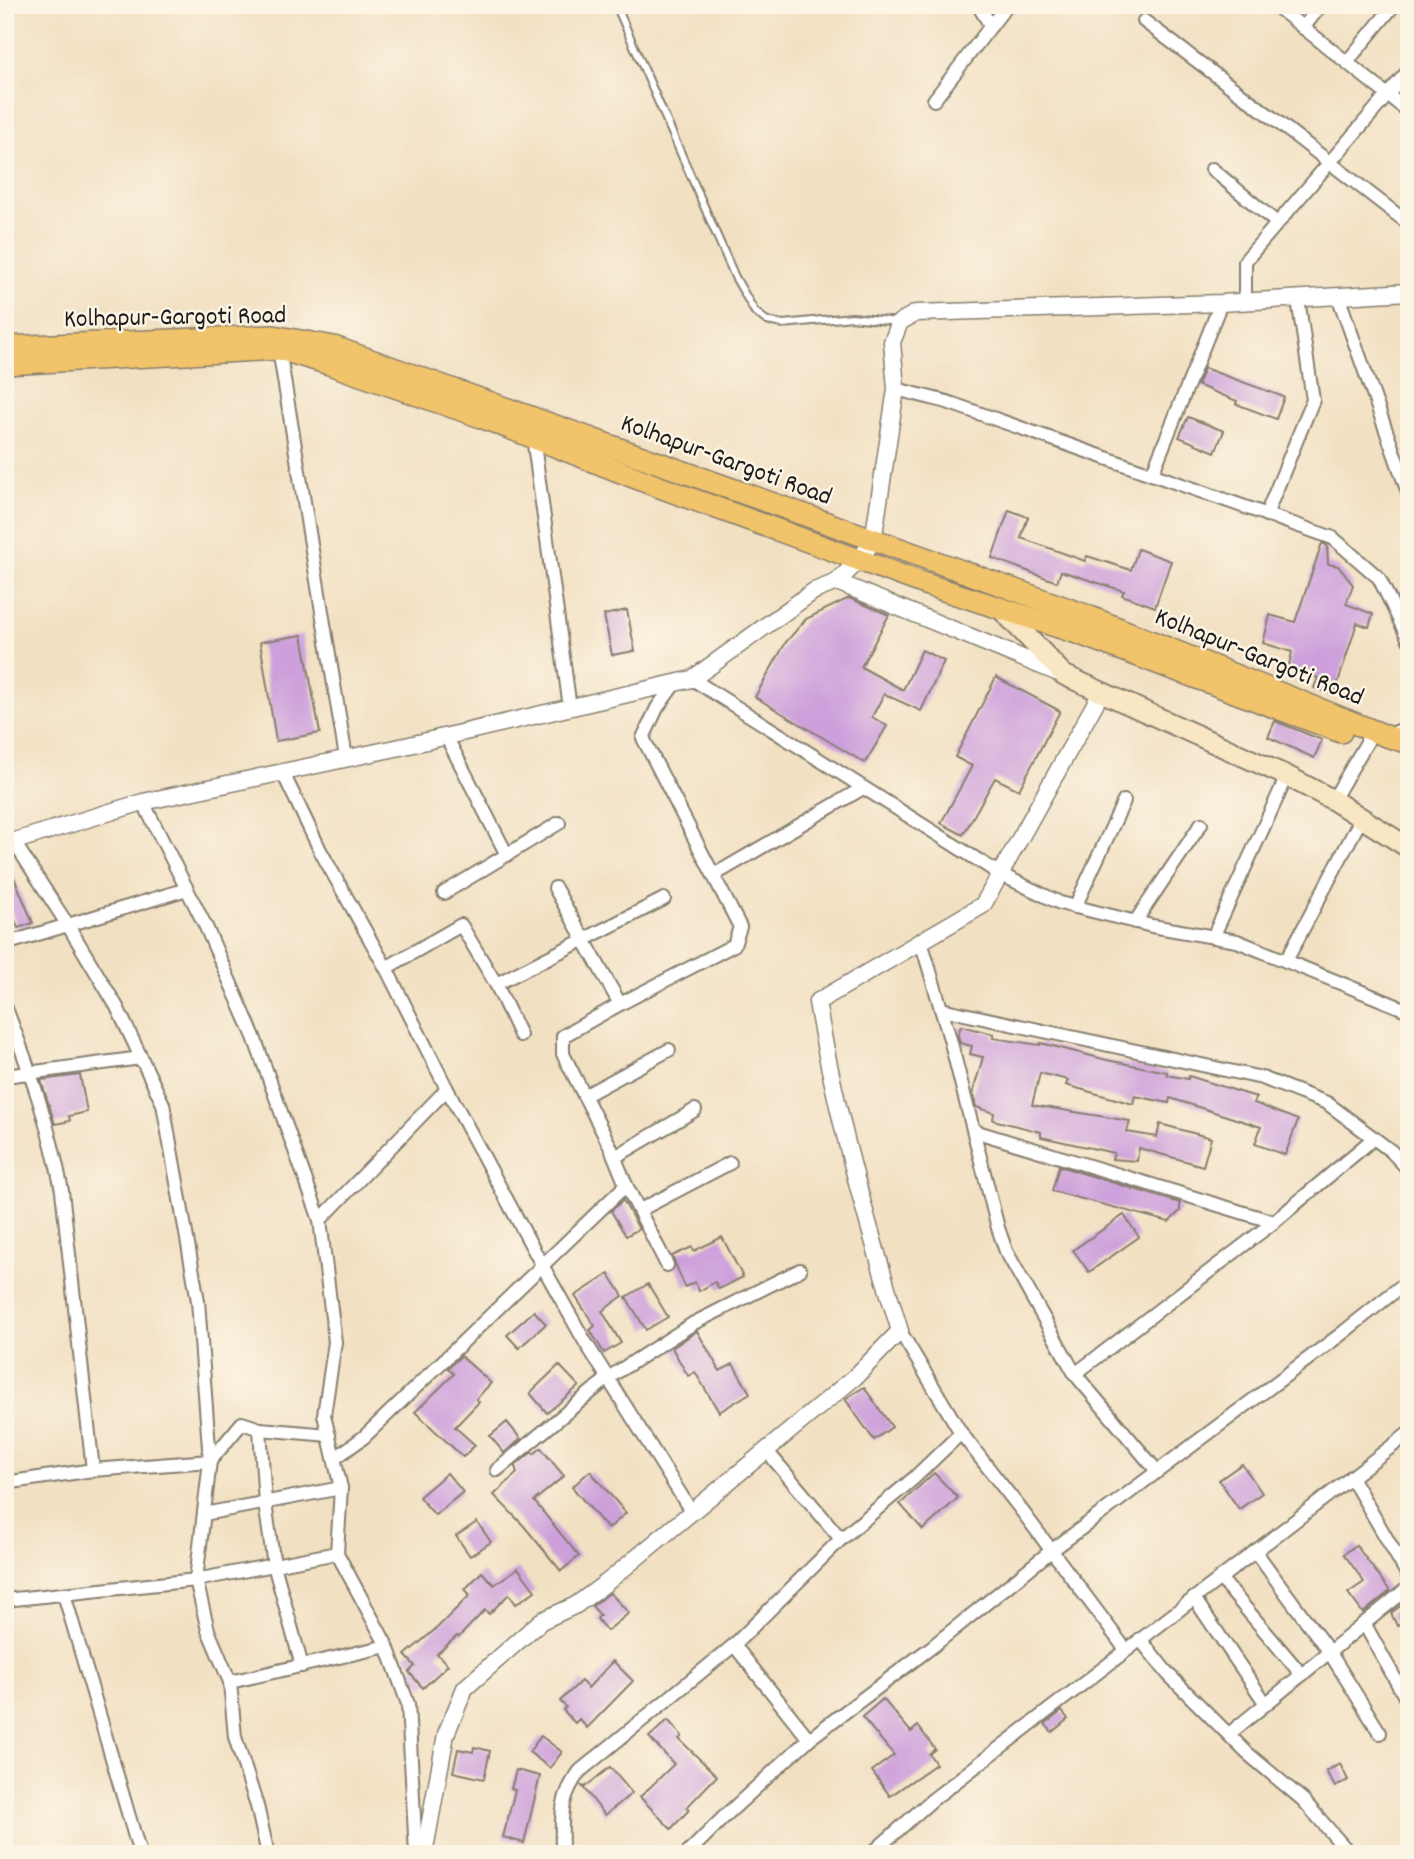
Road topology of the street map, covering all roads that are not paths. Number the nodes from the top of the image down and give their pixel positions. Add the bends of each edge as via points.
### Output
1 (616, 5) edge
2 (978, 5) edge
3 (1007, 5) edge
4 (1275, 5) edge
5 (1321, 5) edge
6 (1394, 5) edge
7 (1144, 21) dead end
8 (991, 26) junction
9 (1303, 28) junction
10 (1347, 62) junction
11 (1409, 70) edge
12 (1387, 94) junction
13 (934, 100) dead end
14 (1409, 112) edge
15 (1329, 162) junction
16 (1212, 169) dead end
17 (1277, 223) junction
18 (1409, 225) edge
19 (1409, 292) edge
20 (1338, 296) junction
21 (1297, 299) junction
22 (1245, 302) junction
23 (1221, 303) junction
24 (900, 322) junction
25 (5, 346) edge
26 (279, 349) junction
27 (5, 364) edge
28 (896, 389) junction
29 (533, 437) junction
30 (1153, 474) junction
31 (1409, 495) edge
32 (1266, 515) junction
33 (873, 541) junction
34 (859, 560) junction
35 (836, 582) junction
36 (1000, 608) junction
37 (1409, 640) edge
38 (1064, 674) junction
39 (692, 679) junction
40 (675, 683) junction
41 (1101, 693) junction
42 (570, 708) junction
43 (1409, 727) edge
44 (1374, 735) junction
45 (446, 736) junction
46 (1409, 743) edge
47 (1409, 756) edge
48 (346, 758) junction
49 (282, 771) junction
50 (1287, 776) junction
51 (863, 788) junction
52 (1333, 800) junction
53 (1124, 801) dead end
54 (143, 802) junction
55 (1362, 817) junction
56 (559, 823) dead end
57 (1201, 824) dead end
58 (10, 843) edge
59 (1409, 848) edge
60 (507, 855) junction
61 (1000, 874) junction
62 (713, 875) junction
63 (555, 888) dead end
64 (187, 889) junction
65 (444, 892) dead end
66 (664, 899) dead end
67 (1075, 907) junction
68 (1135, 922) junction
69 (69, 927) junction
70 (1213, 937) junction
71 (584, 939) junction
72 (921, 941) junction
73 (5, 944) edge
74 (1286, 961) junction
75 (386, 968) junction
76 (496, 984) junction
77 (620, 1004) junction
78 (5, 1006) edge
79 (941, 1009) junction
80 (1409, 1011) edge
81 (520, 1035) dead end
82 (669, 1050) dead end
83 (141, 1058) junction
84 (32, 1073) junction
85 (5, 1076) edge
86 (447, 1089) junction
87 (584, 1096) junction
88 (695, 1110) dead end
89 (974, 1131) junction
90 (1374, 1138) junction
91 (615, 1157) junction
92 (730, 1163) dead end
93 (1409, 1170) edge
94 (626, 1185) junction
95 (640, 1210) junction
96 (320, 1220) junction
97 (1274, 1222) junction
98 (542, 1265) junction
99 (667, 1265) dead end
100 (800, 1270) dead end
101 (1409, 1280) edge
102 (900, 1331) junction
103 (1075, 1374) junction
104 (608, 1378) junction
105 (260, 1429) junction
106 (961, 1433) junction
107 (1409, 1433) edge
108 (328, 1435) junction
109 (766, 1450) junction
110 (334, 1459) junction
111 (209, 1461) junction
112 (93, 1470) junction
113 (497, 1470) dead end
114 (1156, 1470) junction
115 (1351, 1478) junction
116 (5, 1483) edge
117 (341, 1488) junction
118 (265, 1503) junction
119 (691, 1511) junction
120 (204, 1514) junction
121 (841, 1539) junction
122 (1051, 1551) junction
123 (1255, 1551) junction
124 (337, 1553) junction
125 (274, 1565) junction
126 (1409, 1577) edge
127 (1220, 1578) junction
128 (196, 1580) junction
129 (1409, 1587) edge
130 (64, 1594) junction
131 (1194, 1598) junction
132 (5, 1600) edge
133 (1364, 1623) junction
134 (1140, 1639) junction
135 (734, 1645) junction
136 (387, 1646) junction
137 (1126, 1650) junction
138 (1330, 1653) junction
139 (302, 1665) junction
140 (1302, 1675) junction
141 (230, 1682) junction
142 (1409, 1703) edge
143 (1266, 1704) junction
144 (1380, 1733) dead end
145 (1229, 1734) junction
146 (809, 1739) junction
147 (5, 1831) edge
148 (7, 1854) edge
149 (140, 1854) edge
150 (268, 1854) edge
151 (416, 1854) edge
152 (425, 1854) edge
153 (562, 1854) edge
154 (687, 1854) edge
155 (871, 1854) edge
156 (1350, 1854) edge

1 - 24 lane via 735,277 755,312 767,321 783,324 852,317
2 - 8 street
3 - 8 street
4 - 9 street
5 - 9 street
6 - 10 street
7 - 15 street
8 - 13 street
9 - 10 street
10 - 12 street
11 - 12 street
12 - 14 street
12 - 15 street
15 - 17 street
15 - 18 street
16 - 17 street
17 - 22 street via 1245,261
19 - 20 street
20 - 21 street
20 - 31 street
21 - 22 street
21 - 32 street via 1313,400
22 - 23 street
23 - 24 street via 916,313
23 - 30 street
24 - 28 street via 892,342
25 - 33 main road, Kolhapur-Gargoti Road via 273,336 334,347
26 - 27 main road
26 - 29 main road
26 - 48 street
28 - 30 street via 947,402
28 - 33 street
29 - 34 main road
29 - 42 street
30 - 32 street
32 - 37 street via 1333,538 1379,578
33 - 34 street
33 - 44 main road, Kolhapur-Gargoti Road via 1085,615
34 - 35 street
34 - 36 main road
35 - 38 street
35 - 39 street via 814,591
36 - 38 main road
36 - 44 main road
38 - 41 main road
39 - 40 street
39 - 51 street
40 - 42 street
40 - 62 street via 643,738
41 - 50 main road
41 - 61 street
42 - 45 street
43 - 44 street
44 - 46 main road, Kolhapur-Gargoti Road
44 - 47 main road
44 - 52 street
45 - 48 street
45 - 60 street
48 - 49 street
49 - 54 street
49 - 75 street
50 - 52 main road
50 - 70 street
51 - 61 street
51 - 62 street
52 - 55 main road
53 - 67 street
54 - 58 street
54 - 64 street
55 - 59 main road
55 - 74 street
56 - 60 street
57 - 68 street
58 - 69 street
60 - 65 street
61 - 67 street
61 - 72 street via 983,905
62 - 77 street via 740,927 734,945
63 - 71 street
64 - 69 street
64 - 96 street via 254,1037
66 - 71 street
67 - 68 street
68 - 70 street
69 - 73 street
69 - 83 street via 117,1007
70 - 74 street via 1237,941
71 - 76 street
71 - 77 street
72 - 79 street
72 - 102 street via 817,1002 829,1075
74 - 80 street
75 - 76 street via 461,925
75 - 86 street
76 - 81 street
77 - 87 street via 563,1036 563,1054
78 - 84 street
79 - 89 street
79 - 90 street via 1262,1078 1327,1103
82 - 87 street
83 - 84 street
83 - 111 street via 163,1104 198,1301
84 - 85 street
84 - 112 street via 62,1191
86 - 96 street
86 - 98 street
87 - 91 street
88 - 91 street
89 - 97 street
89 - 103 street via 1006,1251
90 - 93 street
90 - 97 street
91 - 94 street
92 - 95 street
94 - 95 street
94 - 98 street
95 - 99 street
96 - 108 street via 335,1342 324,1415
97 - 103 street
98 - 104 street
98 - 110 street via 364,1437
100 - 104 street via 694,1323
101 - 114 street
102 - 106 street
102 - 109 street via 855,1377
103 - 114 street
104 - 113 street
104 - 119 street
105 - 108 street
105 - 111 street via 242,1423
105 - 118 street
106 - 121 street
106 - 122 street
107 - 115 street
108 - 110 street
109 - 119 street
109 - 121 street
110 - 117 street
111 - 112 street
111 - 120 street
112 - 116 street
114 - 122 street
115 - 123 street
115 - 126 street
117 - 118 street
117 - 124 street
118 - 120 street
118 - 125 street
119 - 152 street via 576,1605 541,1621 465,1688 446,1734
120 - 128 street
121 - 135 street
122 - 137 street
122 - 146 street
123 - 127 street
123 - 138 street
124 - 125 street
124 - 136 street
125 - 128 street
125 - 139 street
127 - 131 street
127 - 140 street
128 - 130 street
128 - 141 street via 208,1630
129 - 133 street
130 - 132 street
130 - 149 street
131 - 134 street
131 - 143 street
133 - 138 street
133 - 142 street
134 - 137 street
134 - 145 street
135 - 146 street
135 - 153 street via 580,1771 562,1806
136 - 139 street
136 - 151 street via 408,1704
137 - 155 street via 932,1800
138 - 140 street
138 - 144 street
139 - 141 street
140 - 143 street
141 - 150 street via 235,1737
143 - 145 street
145 - 156 street via 1303,1800
146 - 154 street
147 - 148 street

